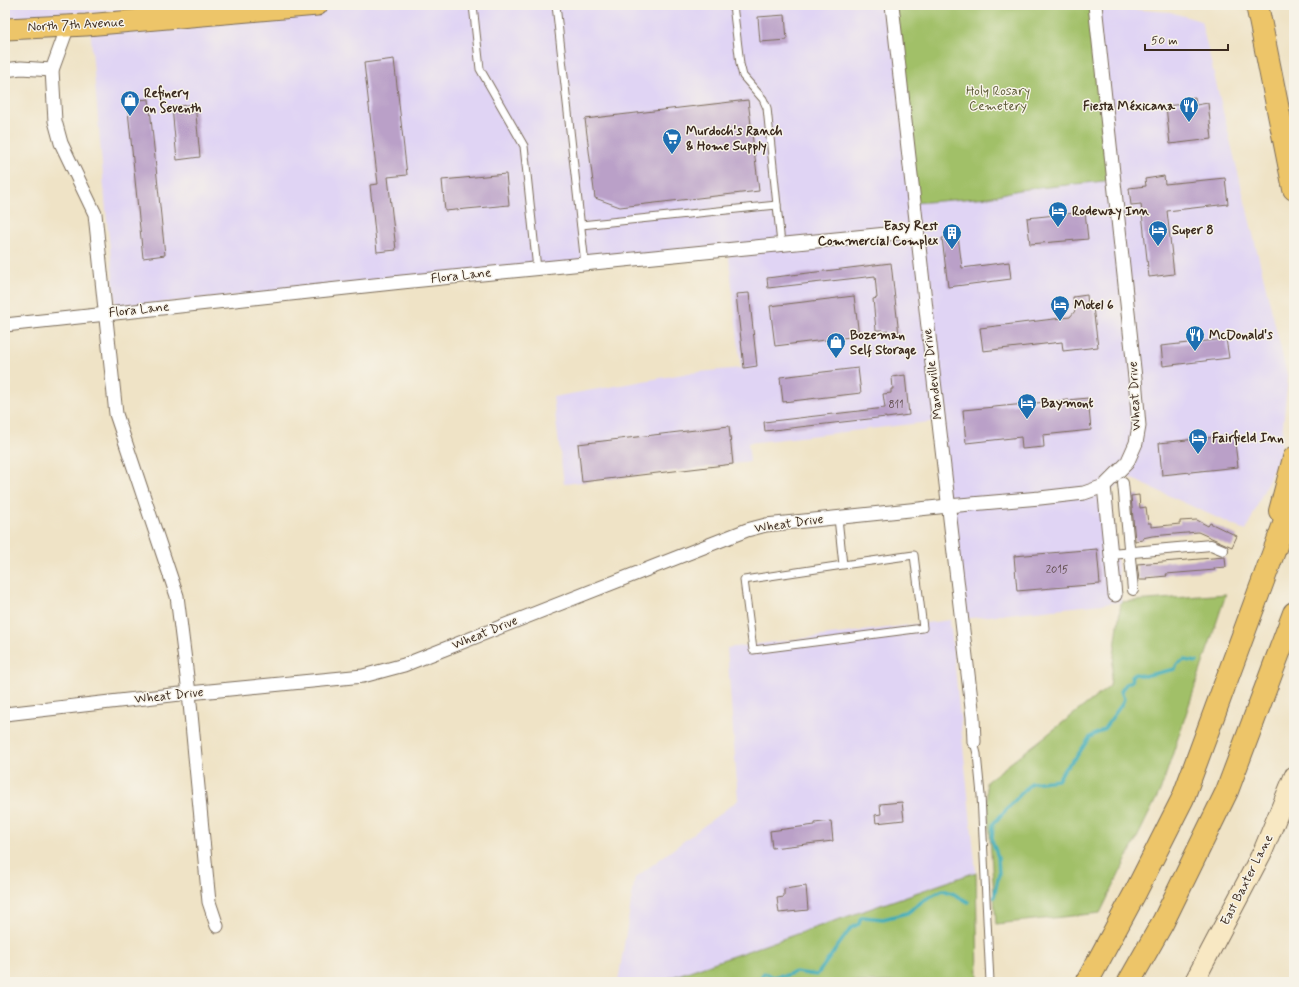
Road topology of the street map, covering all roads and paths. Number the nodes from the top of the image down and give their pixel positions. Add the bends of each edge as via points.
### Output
1 (176, 5) edge
2 (317, 5) edge
3 (473, 5) edge
4 (556, 5) edge
5 (733, 5) edge
6 (892, 5) edge
7 (1095, 5) edge
8 (1257, 5) edge
9 (68, 26) junction
10 (6, 29) edge
11 (5, 70) edge
12 (52, 70) junction
13 (1294, 189) edge
14 (777, 206) junction
15 (581, 225) junction
16 (917, 231) junction
17 (781, 244) junction
18 (585, 264) junction
19 (537, 269) junction
20 (106, 314) junction
21 (5, 325) edge
22 (1294, 458) edge
23 (1123, 482) dead end
24 (1104, 486) junction
25 (1294, 497) edge
26 (948, 506) junction
27 (838, 518) junction
28 (1222, 550) dead end
29 (1129, 552) junction
30 (1111, 554) junction
31 (843, 565) junction
32 (1260, 587) junction
33 (1133, 590) dead end
34 (1115, 595) dead end
35 (1294, 613) edge
36 (189, 693) junction
37 (5, 714) edge
38 (974, 742) joint
39 (1294, 776) edge
40 (217, 926) dead end
41 (990, 982) edge
42 (1086, 982) edge
43 (1129, 982) edge
44 (1194, 982) edge

1 - 10 main road, North 7th Avenue via 67,16
2 - 9 main road, North 7th Avenue
3 - 19 lane via 480,69 524,146
4 - 15 lane
5 - 14 lane via 740,64 744,76 768,108
6 - 16 street, Mandeville Drive
7 - 24 street, Wheat Drive via 1139,426 1136,443 1126,463
8 - 13 highway
9 - 10 main road, North 7th Avenue
9 - 12 street
11 - 12 street
12 - 20 street via 55,121 61,143 95,214
14 - 15 lane
14 - 17 lane
15 - 18 lane
16 - 17 street, Flora Lane
16 - 26 street, Mandeville Drive
17 - 18 street, Flora Lane
18 - 19 street, Flora Lane
19 - 20 street, Flora Lane
20 - 21 street, Flora Lane
20 - 36 street via 116,414 177,596
22 - 32 highway
23 - 29 street
24 - 26 street, Wheat Drive via 1084,493
24 - 30 street
25 - 32 highway
26 - 27 street, Wheat Drive
26 - 38 street, Mandeville Drive via 974,717
27 - 31 lane
27 - 36 street, Wheat Drive via 766,525 747,530 387,671 363,676
28 - 29 street via 1211,545
29 - 30 street
29 - 33 street
30 - 34 street
31 - 31 lane via 914,556 923,628 753,650 744,580
32 - 42 highway via 1183,798
35 - 43 highway via 1227,790 1163,922
36 - 37 street, Wheat Drive
36 - 40 street via 210,902
38 - 41 lane via 980,795
39 - 44 main road, East Baxter Lane via 1263,851

